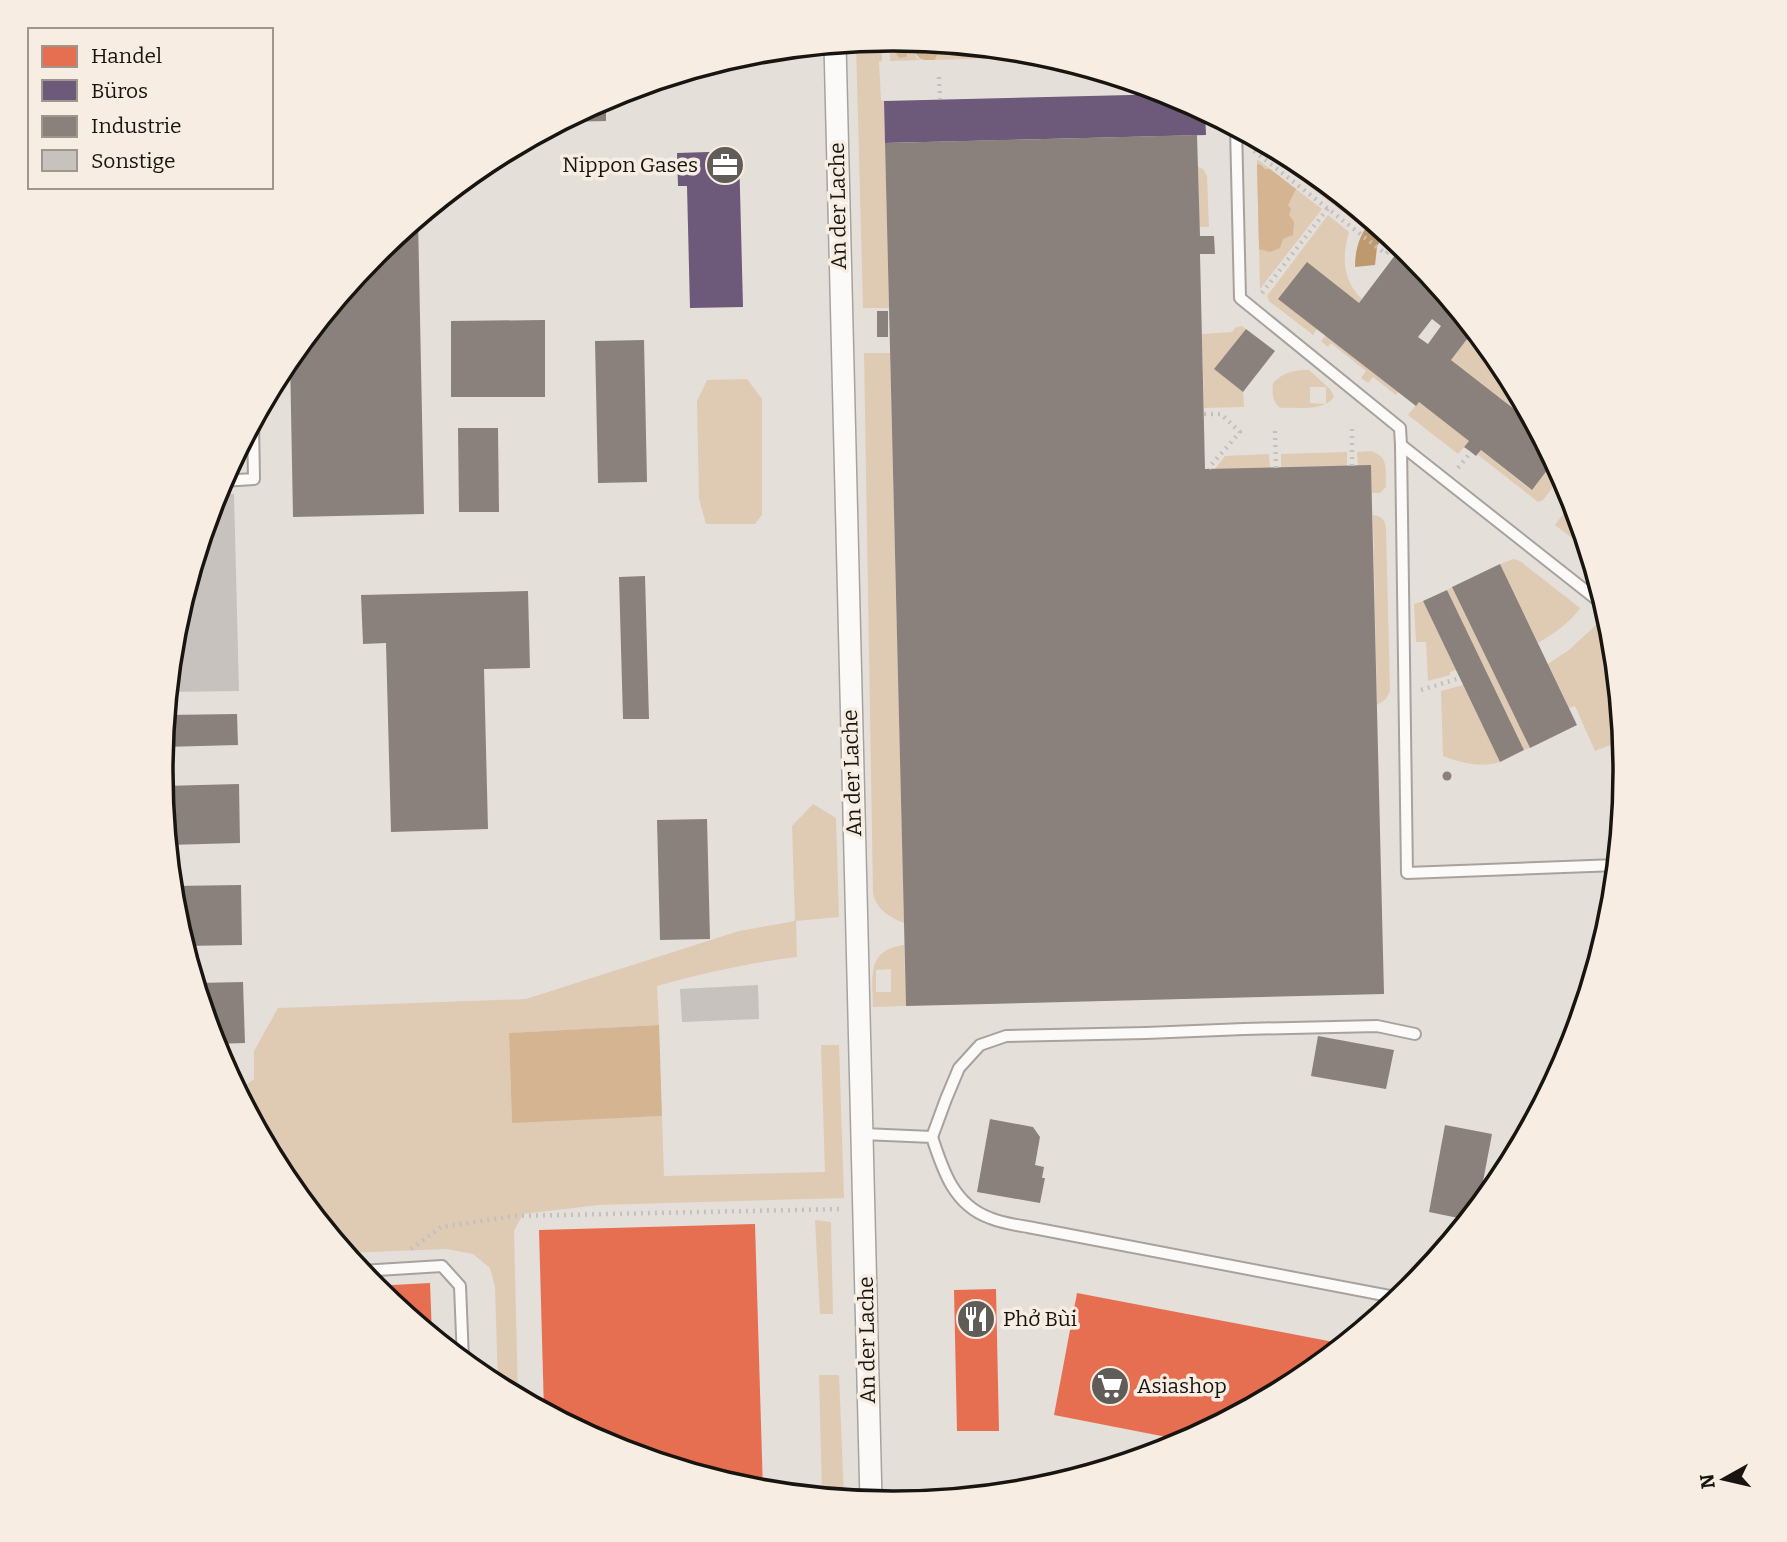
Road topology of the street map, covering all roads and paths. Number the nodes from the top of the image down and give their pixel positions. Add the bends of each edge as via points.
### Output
1 (835, 53) edge
2 (939, 76) dead end
3 (940, 99) dead end
4 (1236, 138) edge
5 (1236, 150) junction
6 (1328, 208) junction
7 (1390, 249) edge
8 (1250, 307) junction
9 (1204, 414) dead end
10 (1352, 429) dead end
11 (1275, 431) dead end
12 (253, 442) edge
13 (1401, 445) junction
14 (1352, 466) dead end
15 (1276, 468) dead end
16 (1209, 469) dead end
17 (235, 480) edge
18 (1592, 595) edge
19 (1460, 678) dead end
20 (1404, 691) junction
21 (1608, 865) edge
22 (1415, 1034) dead end
23 (863, 1134) junction
24 (932, 1138) junction
25 (865, 1209) junction
26 (375, 1270) edge
27 (384, 1270) junction
28 (1387, 1295) edge
29 (462, 1348) edge
30 (871, 1491) edge

1 - 23 street, An der Lache
2 - 3 path
4 - 5 lane
5 - 6 path via 1253,150
5 - 8 lane via 1240,298
6 - 7 path via 1386,254
6 - 8 path
8 - 13 lane via 1400,428
9 - 16 path via 1221,414 1240,432
10 - 14 path
11 - 15 path
12 - 17 lane via 254,479
13 - 18 lane
13 - 20 lane
19 - 20 path
20 - 21 lane via 1407,873
22 - 24 lane via 1377,1026 1006,1036 980,1045 959,1068
23 - 24 lane
23 - 25 street, An der Lache
24 - 28 lane via 945,1176 966,1205 989,1218
25 - 27 path via 515,1216 441,1227
25 - 30 street, An der Lache
26 - 27 lane
27 - 29 lane via 442,1266 460,1286

